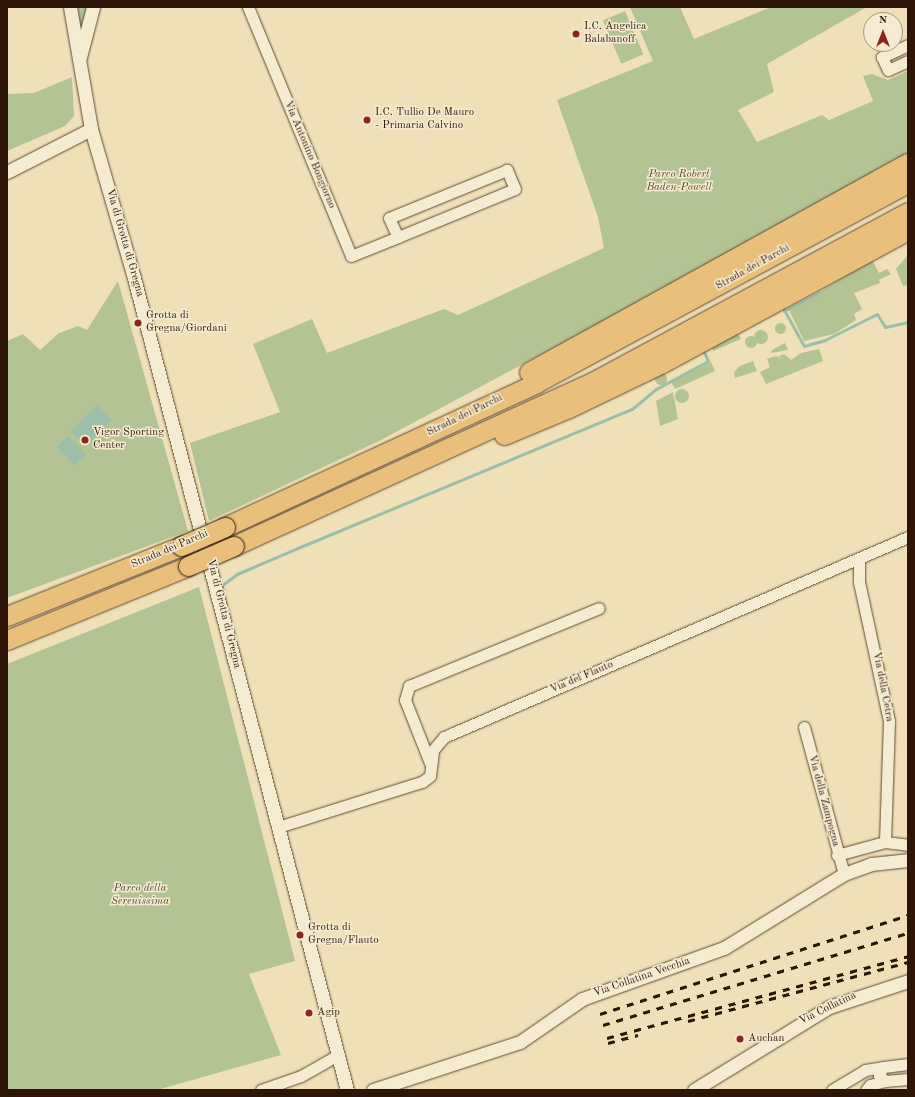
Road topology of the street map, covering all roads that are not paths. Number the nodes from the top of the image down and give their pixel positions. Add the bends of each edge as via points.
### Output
1 (70, 7) edge
2 (93, 7) edge
3 (251, 8) edge
4 (908, 45) edge
5 (908, 61) edge
6 (79, 69) junction
7 (91, 129) junction
8 (908, 163) edge
9 (10, 168) edge
10 (908, 183) edge
11 (908, 212) edge
12 (908, 230) edge
13 (398, 237) junction
14 (376, 459) junction
15 (391, 474) junction
16 (908, 537) edge
17 (859, 558) junction
18 (599, 608) dead end
19 (7, 616) edge
20 (7, 640) edge
21 (804, 727) dead end
22 (431, 763) junction
23 (278, 827) junction
24 (885, 842) junction
25 (908, 845) edge
26 (837, 855) junction
27 (908, 860) edge
28 (844, 874) junction
29 (908, 980) edge
30 (338, 1055) junction
31 (908, 1064) edge
32 (884, 1067) junction
33 (853, 1077) junction
34 (908, 1079) edge
35 (885, 1081) junction
36 (261, 1090) edge
37 (347, 1090) edge
38 (373, 1090) edge
39 (694, 1090) edge
40 (832, 1090) edge
41 (861, 1090) edge
42 (866, 1090) edge

1 - 6 street, Via di Grotta di Gregna
2 - 6 street, Via di Grotta di Gregna via 83,35
3 - 13 street, Via Antonino Bongiorno via 351,256
4 - 5 street via 882,57 888,70
6 - 7 street, Via di Grotta di Gregna
7 - 9 street
7 - 23 street, Via di Grotta di Gregna via 136,283
8 - 14 highway
10 - 14 highway, Strada dei Parchi via 638,330
11 - 15 highway, Strada dei Parchi via 656,349
12 - 15 highway via 662,363 569,408
13 - 13 street, Via Antonino Bongiorno via 515,189 507,170 389,218
14 - 19 highway, Strada dei Parchi, bridge via 181,546
15 - 20 highway, Strada dei Parchi, bridge via 188,566
16 - 17 street, Via del Flauto
17 - 22 street, Via del Flauto via 444,738 432,750
17 - 24 street, Via della Cetra via 859,582 889,721
18 - 22 street via 410,686 405,700
21 - 26 street, Via della Zampogna
22 - 23 street, Via del Flauto via 430,776 422,782
23 - 30 street, Via di Grotta di Gregna
24 - 25 street
24 - 26 street
26 - 28 street, Via della Zampogna
27 - 28 street, Via Collatina Vecchia via 876,863
28 - 38 street, Via Collatina Vecchia via 724,948 582,999 520,1042
29 - 39 street, Via Collatina via 829,1007
30 - 36 street via 301,1076
30 - 37 street, Via di Grotta di Gregna
31 - 32 street
32 - 33 street
32 - 35 street via 879,1075
33 - 40 street
33 - 41 street
34 - 35 street
35 - 42 street via 870,1085

